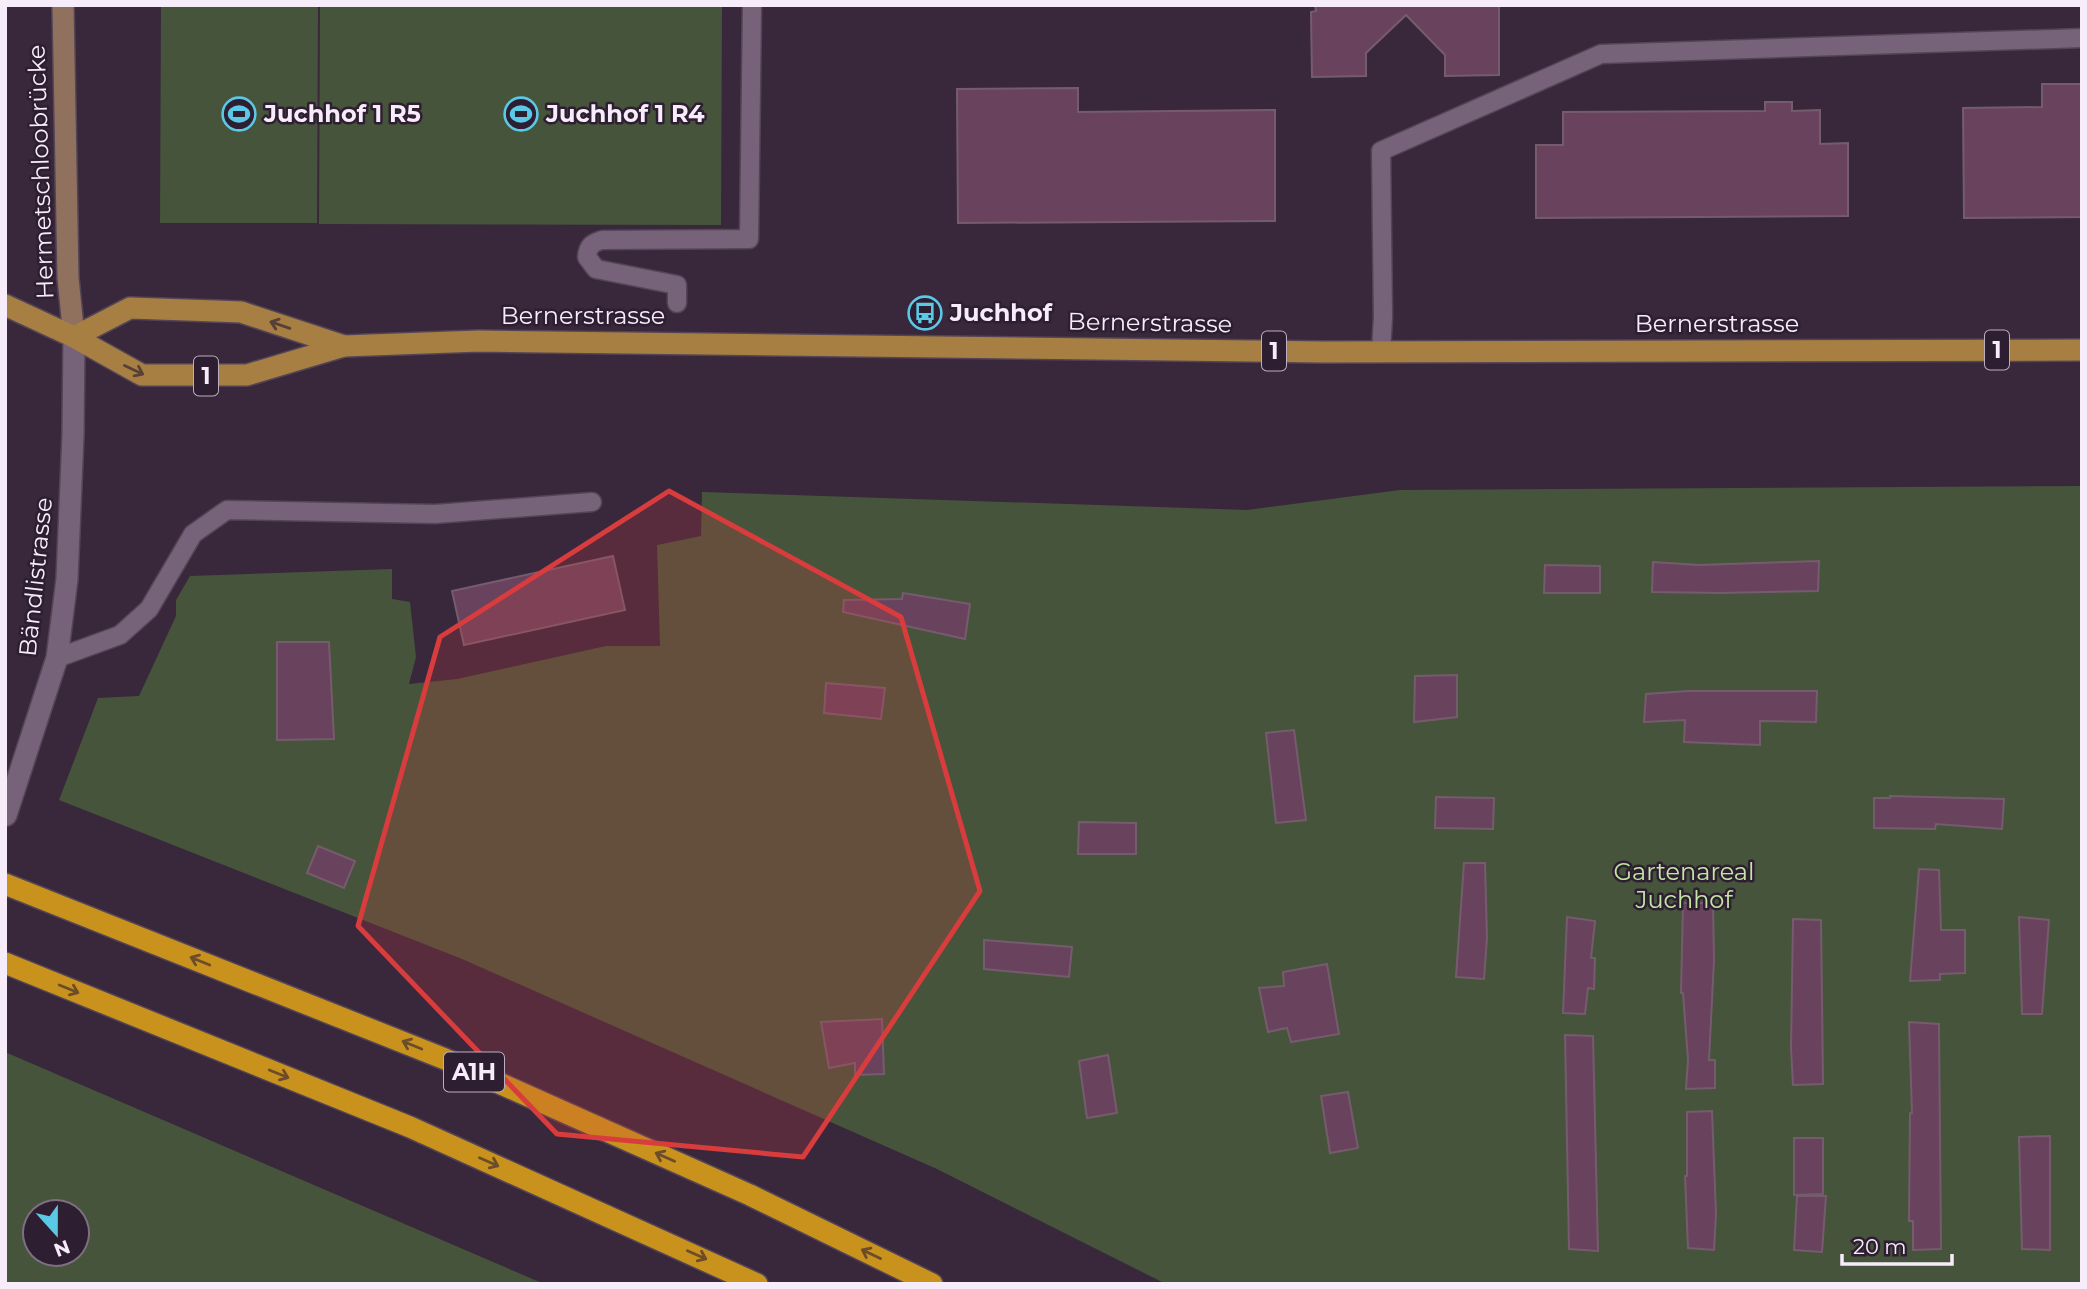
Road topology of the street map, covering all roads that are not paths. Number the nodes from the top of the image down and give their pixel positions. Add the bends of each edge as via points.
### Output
1 (63, 5) edge
2 (752, 5) edge
3 (2082, 38) edge
4 (677, 303) dead end
5 (5, 305) edge
6 (74, 337) junction
7 (344, 346) junction
8 (2082, 350) edge
9 (1381, 351) junction
10 (592, 502) dead end
11 (57, 658) junction
12 (6, 815) edge
13 (5, 884) edge
14 (5, 963) edge
15 (757, 1284) edge
16 (932, 1284) edge

1 - 6 main road, Hermetschloobrücke via 68,278
2 - 4 lane via 749,239 602,240 588,249 587,257 596,269 677,285
3 - 9 lane via 1601,54 1381,151
5 - 6 main road, Bernerstrasse / 1
7 -> 6 main road, Bernerstrasse / 1 via 241,312 215,310 130,308
6 -> 7 main road, Bernerstrasse / 1 via 142,375 165,376 247,375
6 - 11 street, Bändlistrasse via 67,579
7 - 9 main road, Bernerstrasse / 1 via 479,341
8 - 9 main road, Bernerstrasse / 1
10 - 11 lane via 435,514 227,510 193,534 149,609 120,635
11 - 12 street, Bändlistrasse
16 -> 13 highway, A1H via 750,1195 445,1059
14 -> 15 highway via 410,1127

